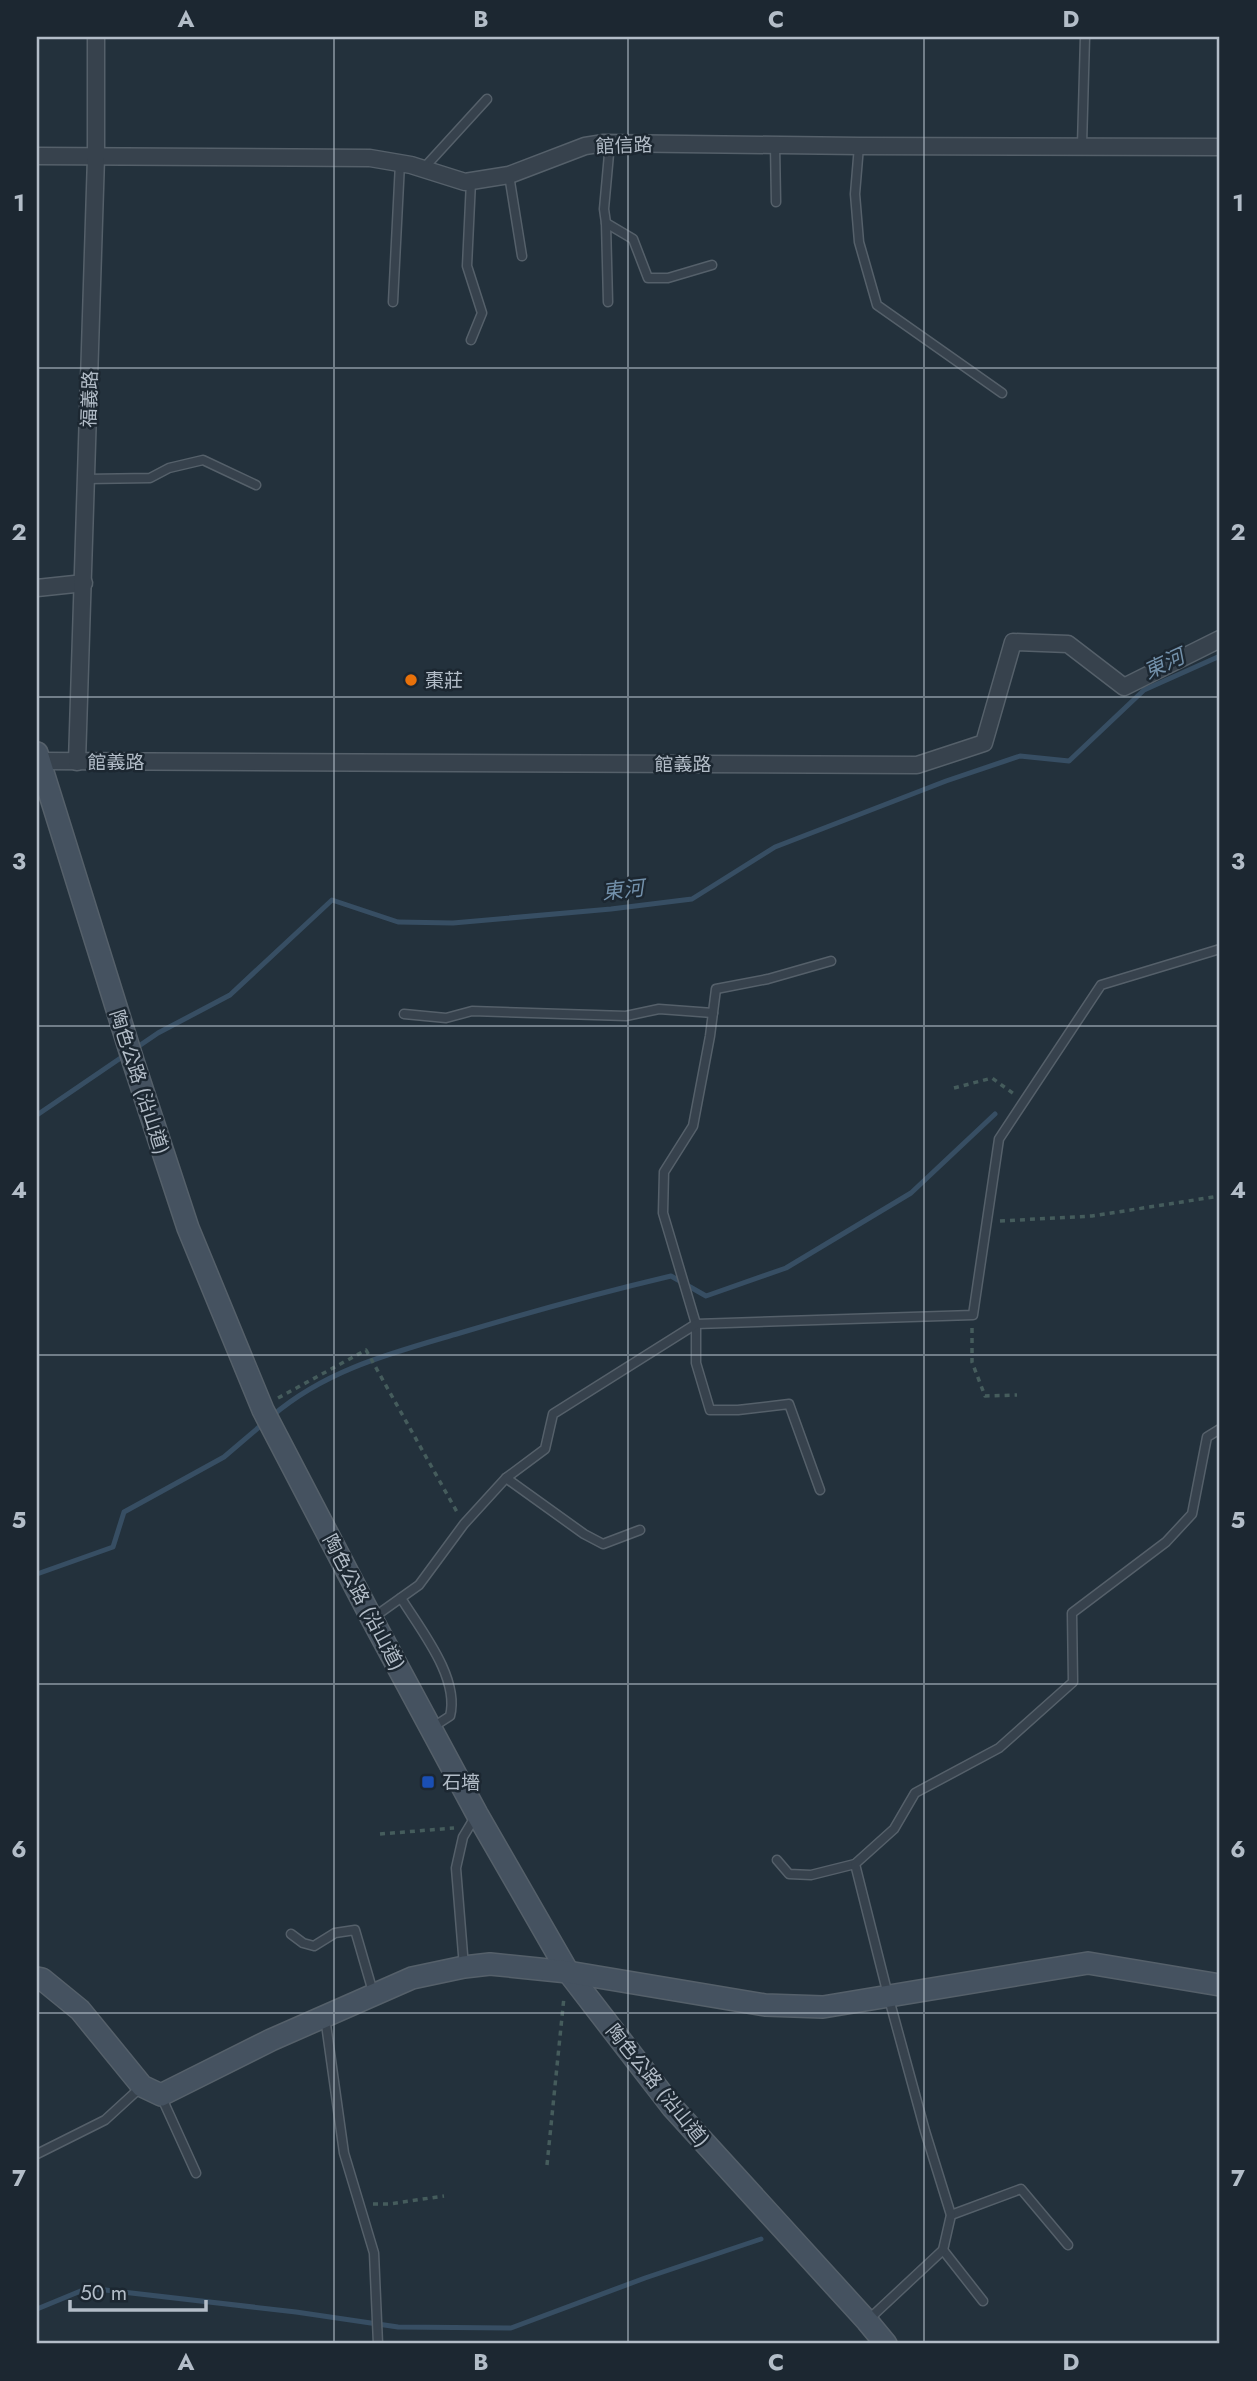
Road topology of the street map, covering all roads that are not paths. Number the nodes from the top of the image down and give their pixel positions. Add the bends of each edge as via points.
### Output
1 (96, 37) edge
2 (1085, 37) edge
3 (487, 99) dead end
4 (610, 143) junction
5 (775, 145) junction
6 (1082, 145) junction
7 (859, 146) junction
8 (1220, 147) edge
9 (37, 156) edge
10 (96, 157) junction
11 (400, 163) junction
12 (423, 169) junction
13 (509, 175) junction
14 (471, 181) junction
15 (776, 202) dead end
16 (606, 223) junction
17 (522, 256) dead end
18 (712, 265) dead end
19 (393, 302) dead end
20 (608, 302) dead end
21 (471, 340) dead end
22 (1002, 393) dead end
23 (87, 479) junction
24 (256, 485) dead end
25 (84, 583) junction
26 (37, 588) edge
27 (1220, 639) edge
28 (38, 758) edge
29 (77, 762) junction
30 (1220, 949) edge
31 (831, 961) dead end
32 (713, 1013) junction
33 (404, 1014) dead end
34 (696, 1324) junction
35 (1220, 1429) edge
36 (506, 1478) junction
37 (820, 1489) dead end
38 (640, 1530) dead end
39 (401, 1598) junction
40 (372, 1619) junction
41 (431, 1728) junction
42 (477, 1814) junction
43 (777, 1860) dead end
44 (855, 1864) junction
45 (291, 1934) dead end
46 (464, 1967) junction
47 (568, 1972) junction
48 (37, 1978) edge
49 (1220, 1985) edge
50 (374, 1995) junction
51 (888, 1995) junction
52 (325, 2017) junction
53 (151, 2090) junction
54 (37, 2154) edge
55 (196, 2173) dead end
56 (951, 2215) junction
57 (1068, 2245) dead end
58 (943, 2250) junction
59 (983, 2301) dead end
60 (867, 2320) junction
61 (378, 2344) edge
62 (886, 2344) edge

1 - 10 street, 福義路
2 - 6 lane
3 - 12 lane
4 - 5 street, 館信路
4 - 13 street, 館信路 via 585,146
4 - 16 lane
5 - 7 street, 館信路
5 - 15 lane
6 - 7 street, 館信路
6 - 8 street, 館信路
7 - 22 lane via 855,194 859,242 877,304
9 - 10 street, 館信路
10 - 11 street, 館信路 via 370,158
10 - 23 street, 福義路
11 - 12 street, 館信路
11 - 19 lane
12 - 14 street, 館信路
13 - 14 street, 館信路
13 - 17 lane
14 - 21 lane via 467,266 482,313
16 - 18 lane via 633,239 648,278 668,278
16 - 20 lane
23 - 24 lane via 150,478 203,460
23 - 25 street, 福義路
25 - 26 street
25 - 29 street, 福義路
27 - 29 street, 館義路 via 1124,687 1068,645 1013,642 984,743 916,765
28 - 29 street, 館義路
28 - 40 main road, 陶色公路 (沿山道) via 188,1228 260,1403
30 - 34 lane via 1101,985 999,1139 973,1315
31 - 32 lane via 716,989
32 - 33 lane via 659,1009 626,1016 472,1010 446,1018
32 - 34 lane via 692,1126 664,1172 663,1213
34 - 36 lane via 553,1414 545,1449
34 - 37 lane via 696,1363 710,1410 789,1404
35 - 44 lane via 1207,1437 1192,1514 1166,1542 1072,1613 1073,1682 999,1748 915,1793 894,1829
36 - 38 lane via 603,1544
36 - 39 lane via 464,1524 419,1585
39 - 40 lane
39 - 41 lane via 446,1672 453,1706 450,1716
40 - 41 main road, 陶色公路 (沿山道)
41 - 42 main road, 陶色公路 (沿山道)
42 - 46 lane via 463,1837 456,1868
42 - 47 main road, 陶色公路 (沿山道)
43 - 44 lane via 789,1874 811,1875
44 - 51 lane
45 - 50 lane via 314,1946 335,1933 355,1930
46 - 47 main road via 490,1964
46 - 50 main road via 412,1978
47 - 51 main road via 765,2005 823,2007
47 - 60 main road, 陶色公路 (沿山道) via 673,2108
48 - 53 main road via 80,2010
49 - 51 main road via 1088,1963
50 - 52 main road
51 - 56 lane
52 - 53 main road
52 - 61 lane via 344,2153 374,2253
53 - 54 lane via 106,2120
53 - 55 lane
56 - 57 lane via 1021,2189
56 - 58 lane
58 - 59 lane
58 - 60 lane
60 - 62 main road, 陶色公路 (沿山道)

